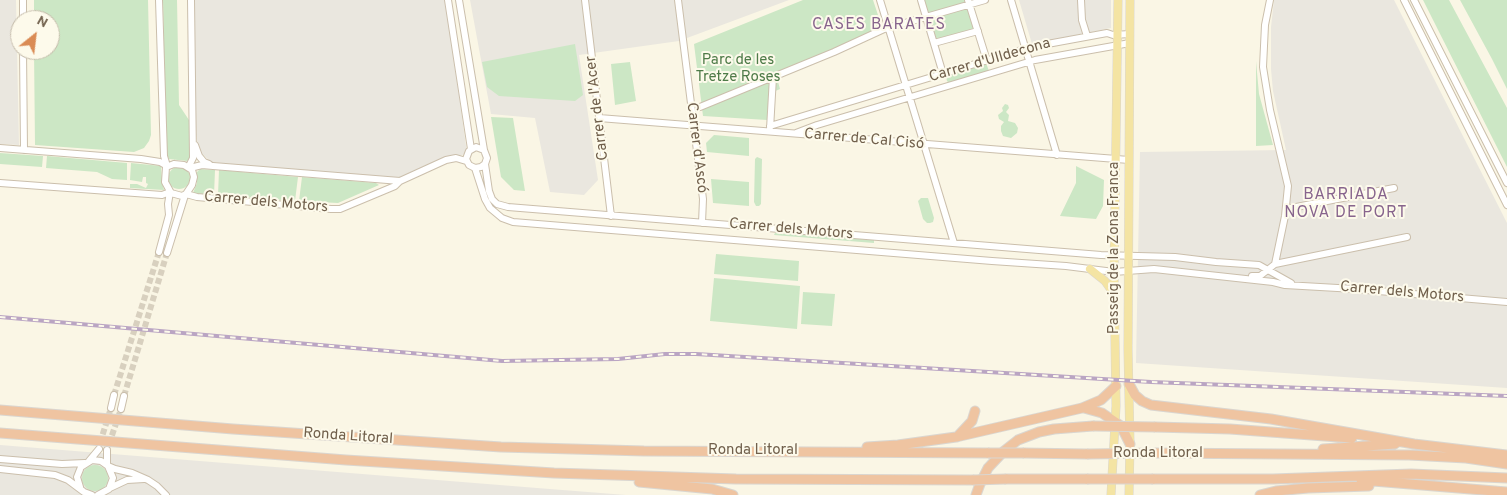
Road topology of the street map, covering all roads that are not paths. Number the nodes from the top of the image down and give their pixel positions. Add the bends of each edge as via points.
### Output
1 (159, 0) edge
2 (191, 0) edge
3 (448, 0) edge
4 (459, 0) edge
5 (585, 0) edge
6 (678, 0) edge
7 (880, 0) edge
8 (921, 0) edge
9 (985, 0) edge
10 (1011, 0) edge
11 (1081, 0) edge
12 (1118, 0) edge
13 (1130, 0) edge
14 (1270, 0) edge
15 (1404, 0) edge
16 (1414, 0) edge
17 (969, 3) edge
18 (926, 17) junction
19 (888, 28) junction
20 (978, 31) junction
21 (1130, 34) junction
22 (1117, 35) junction
23 (1087, 36) junction
24 (934, 43) junction
25 (1130, 43) junction
26 (1117, 46) junction
27 (1025, 49) junction
28 (1029, 59) junction
29 (23, 60) edge
30 (987, 61) junction
31 (943, 74) junction
32 (773, 77) junction
33 (906, 88) junction
34 (909, 98) junction
35 (850, 102) junction
36 (700, 107) dead end
37 (853, 114) junction
38 (807, 115) junction
39 (599, 118) junction
40 (693, 126) junction
41 (810, 128) junction
42 (770, 129) junction
43 (792, 134) junction
44 (192, 136) junction
45 (923, 144) junction
46 (0, 148) edge
47 (471, 149) junction
48 (24, 150) junction
49 (484, 150) junction
50 (1057, 155) junction
51 (1116, 159) junction
52 (1129, 160) junction
53 (466, 161) junction
54 (485, 164) junction
55 (167, 166) junction
56 (213, 166) junction
57 (190, 167) junction
58 (475, 168) junction
59 (400, 181) junction
60 (0, 183) edge
61 (1507, 183) edge
62 (1394, 188) dead end
63 (170, 192) junction
64 (186, 194) junction
65 (1507, 205) edge
66 (1286, 209) junction
67 (611, 216) junction
68 (702, 223) junction
69 (1407, 237) dead end
70 (954, 243) junction
71 (158, 252) tunnel mouth
72 (167, 253) tunnel mouth
73 (1115, 256) junction
74 (1129, 256) junction
75 (1203, 260) junction
76 (1276, 264) junction
77 (1090, 269) junction
78 (1269, 270) junction
79 (1129, 271) junction
80 (1114, 272) junction
81 (1195, 273) junction
82 (1243, 279) junction
83 (1296, 285) junction
84 (1114, 295) junction
85 (1507, 302) edge
86 (1129, 384) junction
87 (1116, 386) junction
88 (114, 395) tunnel mouth
89 (124, 396) tunnel mouth
90 (111, 408) tunnel mouth
91 (1082, 408) junction
92 (120, 409) tunnel mouth
93 (0, 410) edge
94 (975, 411) dead end
95 (1115, 421) junction
96 (0, 432) edge
97 (956, 437) junction
98 (1394, 440) junction
99 (1130, 444) junction
100 (1414, 444) junction
101 (98, 449) tunnel mouth
102 (108, 450) tunnel mouth
103 (781, 451) junction
104 (1263, 454) junction
105 (1507, 455) edge
106 (0, 459) edge
107 (87, 462) junction
108 (1507, 464) edge
109 (108, 465) junction
110 (0, 470) edge
111 (554, 473) junction
112 (1311, 478) junction
113 (1507, 478) edge
114 (148, 480) junction
115 (1429, 485) junction
116 (81, 488) junction
117 (109, 489) junction
118 (1507, 492) edge
119 (92, 495) edge
120 (98, 495) edge
121 (166, 495) edge
122 (733, 495) edge
123 (976, 495) edge
124 (1111, 495) edge
125 (1129, 495) edge
126 (1260, 495) edge

1 - 55 street via 164,156
2 - 44 street
3 - 47 street
4 - 49 street
5 - 39 street, Carrer de l'Acer
6 - 40 street, Carrer d'Ascó
7 - 19 street
8 - 18 street
9 - 17 street
10 - 27 street
11 - 23 street
12 - 22 main road, Passeig de la Zona Franca
13 - 21 main road, Passeig de la Zona Franca
14 - 66 street via 1263,66 1288,186
15 - 65 street
16 - 61 street
17 - 18 street
17 - 20 street
18 - 19 street
18 - 24 street
19 - 32 street
19 - 33 street
20 - 24 street
20 - 30 street
21 - 22 street, Carrer d'Ulldecona
21 - 25 main road, Passeig de la Zona Franca
22 - 23 street, Carrer d'Ulldecona
22 - 26 main road, Passeig de la Zona Franca
23 - 27 street, Carrer d'Ulldecona
24 - 31 street
25 - 26 street, Carrer d'Ulldecona
25 - 52 main road, Passeig de la Zona Franca
26 - 28 street, Carrer d'Ulldecona
26 - 51 main road, Passeig de la Zona Franca
27 - 28 street
27 - 30 street, Carrer d'Ulldecona
28 - 34 street, Carrer d'Ulldecona
28 - 50 street
29 - 48 street
30 - 31 street, Carrer d'Ulldecona
31 - 33 street, Carrer d'Ulldecona
32 - 36 street
32 - 42 street
33 - 34 street
33 - 35 street, Carrer d'Ulldecona
34 - 37 street, Carrer d'Ulldecona
34 - 45 street
35 - 37 street
35 - 38 street, Carrer d'Ulldecona
37 - 41 street, Carrer d'Ulldecona
38 - 41 street
38 - 42 street, Carrer d'Ulldecona
39 - 40 street, Carrer de Cal Cisó
39 - 67 street, Carrer de l'Acer
40 - 42 street, Carrer de Cal Cisó
40 - 68 street, Carrer d'Ascó
41 - 43 street, Carrer d'Ulldecona
42 - 43 street, Carrer de Cal Cisó
43 - 45 street, Carrer de Cal Cisó
44 - 56 street via 199,156
44 - 57 street
45 - 50 street, Carrer de Cal Cisó
45 - 70 street
46 - 48 street
47 - 49 street
47 - 53 street
48 - 55 street via 141,159
49 - 54 street
50 - 51 street, Carrer de Cal Cisó
51 - 52 street, Carrer de Cal Cisó
51 - 73 main road, Passeig de la Zona Franca
52 - 74 main road, Passeig de la Zona Franca
53 - 58 street
53 - 59 street, Carrer dels Motors via 446,160
54 - 58 street
54 - 67 street, Carrer dels Motors via 490,196 502,206
55 - 57 street
55 - 63 street via 165,178
56 - 57 street, Carrer dels Motors
56 - 59 street, Carrer dels Motors
57 - 64 street via 194,181
58 - 77 street, Carrer dels Motors via 490,208 513,222
59 - 64 street, Carrer dels Motors via 348,206 331,209
60 - 63 street via 162,195
62 - 66 street
63 - 64 street via 178,196
63 - 71 street via 170,214
64 - 72 street
66 - 76 street
67 - 68 street, Carrer dels Motors
68 - 70 street, Carrer dels Motors
69 - 76 street
70 - 73 street, Carrer dels Motors
73 - 74 street, Carrer dels Motors
73 - 80 main road, Passeig de la Zona Franca
74 - 75 street, Carrer dels Motors
74 - 79 main road, Passeig de la Zona Franca
75 - 78 street, Carrer dels Motors
75 - 81 street
76 - 78 street
77 - 80 street, Carrer dels Motors
77 - 84 main road via 1105,281
78 - 82 street via 1260,276 1246,275
78 - 83 street, Carrer dels Motors
79 - 80 street, Carrer dels Motors
79 - 81 street, Carrer dels Motors via 1148,269
79 - 86 main road, Passeig de la Zona Franca
80 - 84 main road, Passeig de la Zona Franca
81 - 82 street, Carrer dels Motors
82 - 83 street, Carrer dels Motors
83 - 85 street, Carrer dels Motors
84 - 87 main road, Passeig de la Zona Franca
86 - 98 highway via 1142,401 1151,405 1271,419
86 - 99 main road, Passeig de la Zona Franca
87 - 91 highway via 1101,400
87 - 95 main road, Passeig de la Zona Franca
88 - 90 street
89 - 92 street
91 - 95 highway
91 - 97 highway
93 - 103 highway, Ronda Litoral via 501,447
94 - 97 highway via 972,421
95 - 99 highway via 1123,428
95 - 124 main road, Passeig de la Zona Franca
96 - 111 highway, Ronda Litoral
97 - 103 highway via 898,445
98 - 100 highway
98 - 123 highway, bridge via 1230,429 1094,426 1054,429 1018,440 1004,451 988,468
99 - 125 main road, Passeig de la Zona Franca
100 - 104 highway
100 - 105 highway
101 - 107 street
102 - 109 street
103 - 104 highway, Ronda Litoral, bridge
104 - 108 highway, Ronda Litoral via 1409,455
106 - 107 street via 62,464
107 - 109 street via 96,460
107 - 116 street via 78,472
109 - 114 street
109 - 117 street via 113,478
110 - 116 street via 55,475
111 - 112 highway, Ronda Litoral, bridge via 973,480
111 - 122 highway via 700,487
112 - 113 highway, Ronda Litoral via 1419,474
112 - 115 highway
114 - 117 street via 127,480
114 - 121 street
115 - 118 highway
115 - 126 highway via 1308,488
116 - 119 street
117 - 120 street

